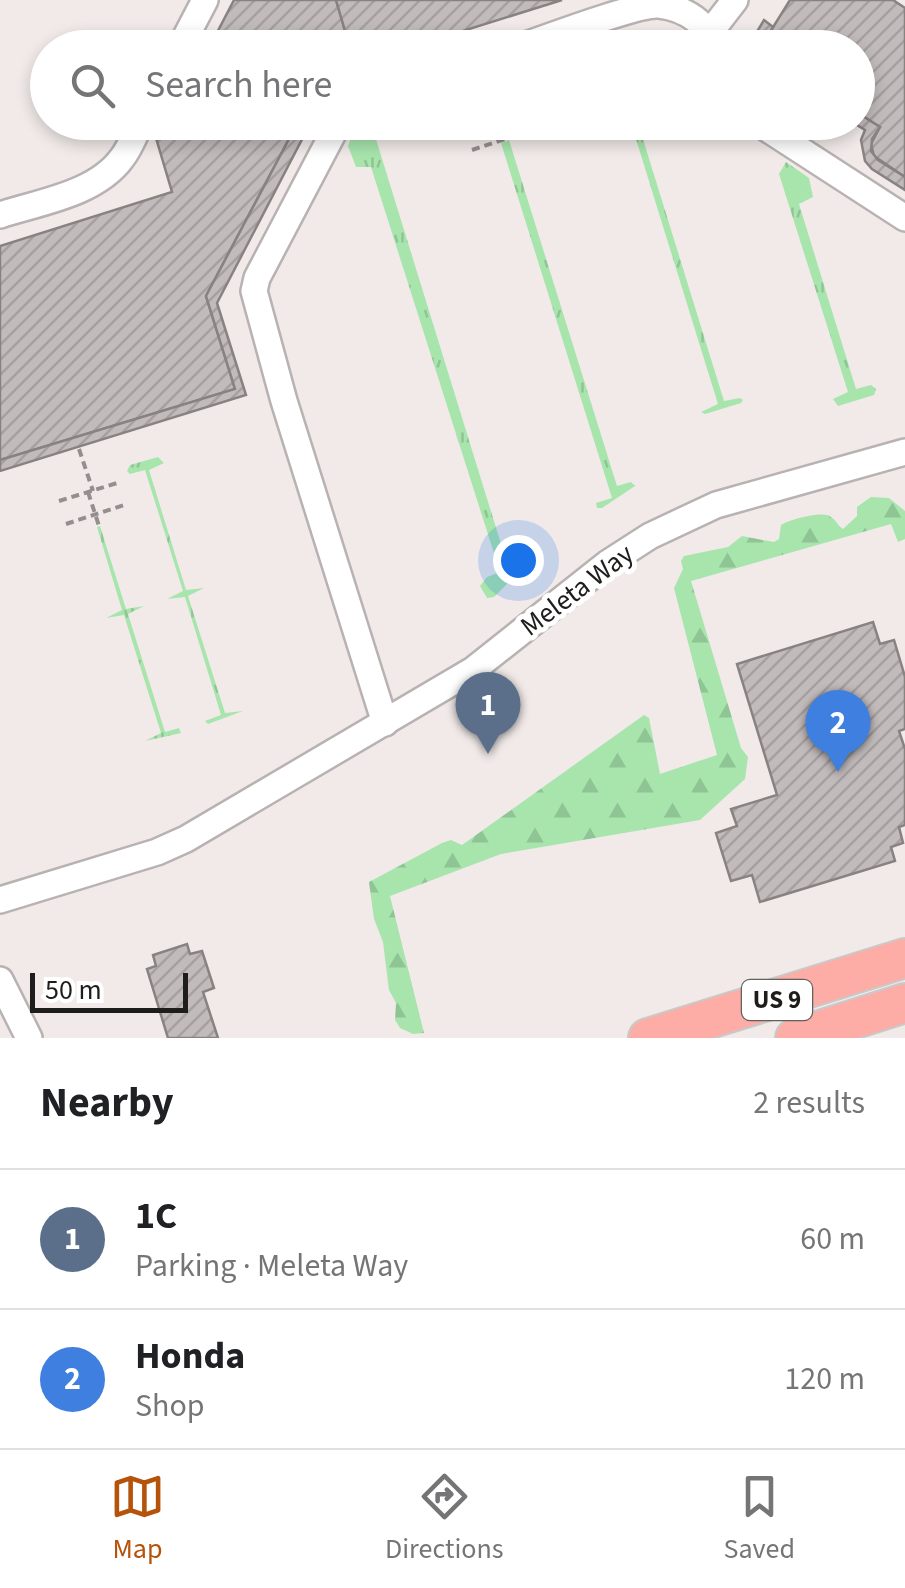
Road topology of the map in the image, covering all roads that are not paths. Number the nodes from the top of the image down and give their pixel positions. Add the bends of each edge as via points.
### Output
1 (205, 0) edge
2 (735, 0) edge
3 (189, 30) edge
4 (574, 30) edge
5 (706, 30) edge
6 (720, 30) edge
7 (132, 140) edge
8 (330, 140) edge
9 (786, 140) edge
10 (0, 214) edge
11 (905, 218) edge
12 (905, 452) edge
13 (385, 723) junction
14 (0, 900) edge
15 (905, 958) edge
16 (0, 980) edge
17 (905, 1004) edge
18 (30, 1038) edge
19 (648, 1038) edge
20 (796, 1038) edge
21 (815, 1038) edge

1 - 3 street
2 - 6 street
4 - 5 street via 655,4 692,16
7 - 10 street via 103,177
8 - 13 street via 254,291
9 - 11 street
12 - 13 street, Meleta Way via 716,505 650,536 473,670
13 - 14 street, Meleta Way via 158,852
15 - 19 highway, US 9
16 - 18 street
17 - 20 highway, US 9
17 - 21 highway

